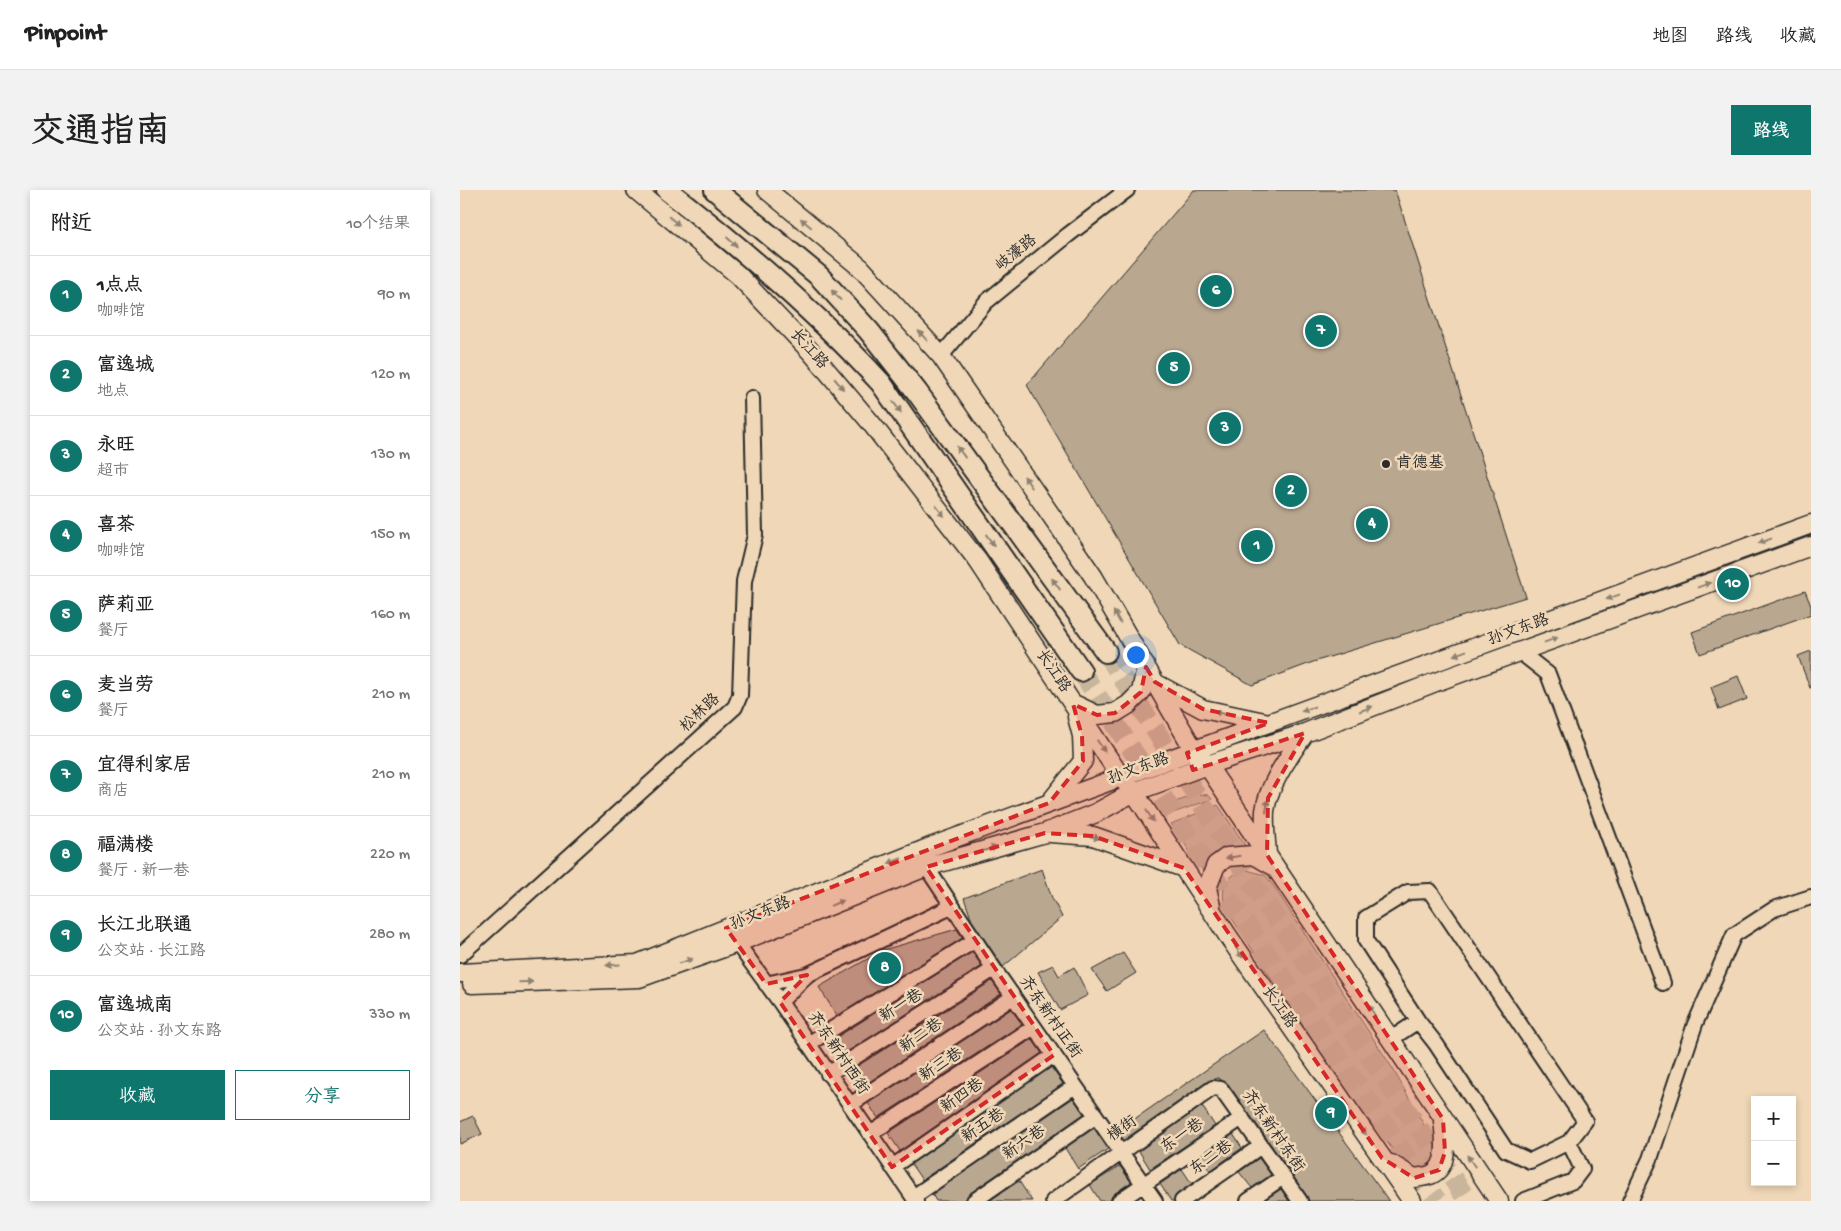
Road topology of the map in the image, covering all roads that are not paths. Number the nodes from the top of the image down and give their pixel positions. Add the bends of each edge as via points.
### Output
1 (636, 190) edge
2 (667, 190) edge
3 (715, 190) edge
4 (767, 190) edge
5 (1126, 190) edge
6 (941, 356) junction
7 (752, 398) dead end
8 (1811, 524) edge
9 (1810, 550) edge
10 (1106, 652) tunnel mouth
11 (1520, 652) junction
12 (1081, 672) tunnel mouth
13 (1150, 675) junction
14 (1073, 704) junction
15 (1269, 723) junction
16 (1305, 734) junction
17 (1194, 750) junction
18 (1207, 765) junction
19 (1121, 777) junction
20 (1134, 792) junction
21 (1049, 803) junction
22 (1045, 833) junction
23 (917, 852) junction
24 (1267, 855) junction
25 (926, 868) junction
26 (1184, 868) junction
27 (1278, 869) junction
28 (1811, 897) edge
29 (951, 907) junction
30 (1212, 911) junction
31 (726, 928) junction
32 (974, 941) junction
33 (737, 943) junction
34 (460, 955) edge
35 (994, 969) junction
36 (460, 973) edge
37 (807, 975) junction
38 (1663, 983) dead end
39 (766, 984) junction
40 (460, 985) edge
41 (1013, 997) junction
42 (780, 1002) junction
43 (1418, 1021) junction
44 (1034, 1027) junction
45 (1391, 1039) junction
46 (808, 1044) junction
47 (1054, 1056) junction
48 (828, 1074) junction
49 (1075, 1086) junction
50 (1213, 1088) joint
51 (850, 1105) junction
52 (1096, 1116) junction
53 (1242, 1118) junction
54 (1443, 1119) junction
55 (870, 1134) junction
56 (1569, 1142) junction
57 (1261, 1146) junction
58 (1121, 1152) junction
59 (1382, 1158) junction
60 (892, 1167) junction
61 (1283, 1177) junction
62 (1144, 1185) junction
63 (915, 1199) edge
64 (974, 1201) edge
65 (1052, 1201) edge
66 (1119, 1201) edge
67 (1155, 1201) edge
68 (1182, 1201) edge
69 (1248, 1201) edge
70 (1300, 1201) edge
71 (1412, 1201) edge
72 (1499, 1201) edge
73 (1523, 1201) edge
74 (1630, 1201) edge

1 -> 14 main road, 长江路 via 738,276 812,352 978,560
2 -> 12 highway, 长江路 via 721,232 806,308 881,383
10 -> 3 highway via 869,331 819,276
6 -> 4 main road via 861,268
5 - 6 street, 岐濠路 via 986,302
13 -> 6 main road via 1093,576
7 - 34 street, 松林路 via 755,535 744,581 740,694 735,707
8 -> 15 main road, 孙文东路
11 -> 9 main road, 孙文东路
16 -> 11 main road, 孙文东路
11 - 38 street via 1548,674
13 - 14 main road via 1141,692 1115,713 1097,715
15 -> 13 main road via 1203,709
13 - 17 main road
14 -> 19 main road, 长江路
14 - 21 main road via 1082,736 1083,761
15 - 17 main road, 孙文东路
16 - 18 main road, 孙文东路
24 -> 16 main road via 1265,823 1268,798 1289,756
17 - 18 main road
17 - 19 main road, 孙文东路
18 - 20 main road, 孙文东路
18 - 24 main road
19 - 20 main road, 长江路
19 - 21 main road, 孙文东路
20 - 22 main road, 孙文东路
20 -> 26 main road, 长江路
21 - 23 main road, 孙文东路
25 -> 22 main road, 孙文东路
22 -> 26 main road via 1092,836
23 - 25 street, 齐东新村正街
23 -> 31 main road, 孙文东路
24 - 27 main road
25 - 29 street, 齐东新村正街
33 -> 25 main road, 孙文东路
26 - 30 main road, 长江路
27 -> 30 main road via 1254,855 1228,857 1216,865 1207,888
45 -> 27 main road
28 - 74 street via 1774,909 1734,936 1695,1024 1650,1159
29 - 32 street, 齐东新村正街
29 - 37 street
30 -> 59 main road, 长江路
31 - 33 street, 齐东新村西街
31 -> 36 main road, 孙文东路 via 637,964
32 - 35 street, 齐东新村正街
32 - 46 street
33 - 39 street, 齐东新村西街
40 -> 33 main road, 孙文东路 via 639,978
35 - 41 street, 齐东新村正街
35 - 48 street, 新一巷
37 - 39 street
37 - 42 street
39 - 42 street, 齐东新村西街
41 - 44 street, 齐东新村正街
41 - 51 street, 新二巷
42 - 46 street, 齐东新村西街
43 - 45 street
43 - 56 street via 1506,1150 1530,1161
43 - 56 street via 1366,941 1366,918 1408,892 1430,891 1585,1121
44 - 47 street, 齐东新村正街
44 - 55 street, 新三巷
45 - 54 main road
46 - 48 street, 齐东新村西街
47 - 49 street, 齐东新村正街
47 - 60 street, 新四巷
48 - 51 street, 齐东新村西街
49 - 52 street, 齐东新村正街
49 - 63 street, 新五巷
50 - 53 street, 齐东新村东街 via 1221,1089
50 - 58 street, 横街
51 - 55 street, 齐东新村西街
52 - 58 street, 齐东新村正街
52 - 64 street, 新六巷
53 - 57 street, 齐东新村东街
53 - 62 street, 东一巷
54 - 59 main road via 1445,1152 1439,1170 1414,1178
72 -> 54 main road
55 - 60 street, 齐东新村西街
56 - 73 street via 1582,1169 1573,1181
57 - 61 street, 齐东新村东街
57 - 68 street, 东二巷
58 - 62 street, 齐东新村正街
58 - 65 street, 横街
59 - 71 main road, 长江路
60 - 63 street, 齐东新村西街
61 - 69 street
61 - 70 street, 齐东新村东街
62 - 66 street, 东一巷
62 - 67 street, 齐东新村正街

